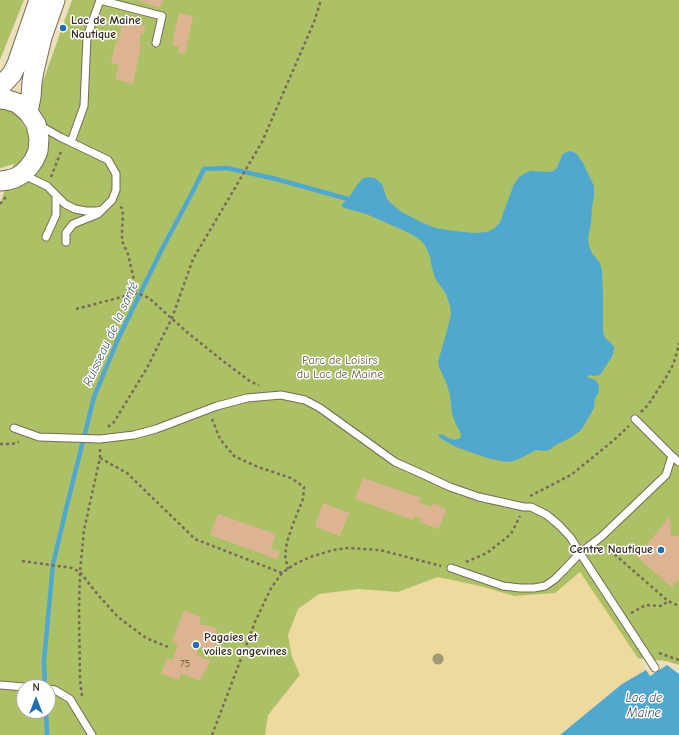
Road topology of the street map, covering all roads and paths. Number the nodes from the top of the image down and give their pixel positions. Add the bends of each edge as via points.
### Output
1 (39, 0) edge
2 (55, 0) edge
3 (321, 0) edge
4 (156, 43) dead end
5 (0, 86) edge
6 (0, 99) edge
7 (32, 118) junction
8 (71, 142) junction
9 (63, 147) dead end
10 (22, 174) junction
11 (50, 180) dead end
12 (0, 182) edge
13 (56, 195) junction
14 (112, 200) junction
15 (103, 209) junction
16 (46, 237) dead end
17 (66, 242) dead end
18 (137, 293) junction
19 (76, 309) dead end
20 (172, 318) junction
21 (679, 343) edge
22 (281, 395) junction
23 (209, 409) junction
24 (635, 419) junction
25 (14, 428) dead end
26 (100, 439) junction
27 (672, 456) junction
28 (100, 458) junction
29 (679, 462) edge
30 (524, 507) junction
31 (612, 552) dead end
32 (580, 553) junction
33 (22, 561) dead end
34 (451, 568) junction
35 (288, 569) junction
36 (80, 572) junction
37 (282, 573) junction
38 (668, 601) junction
39 (679, 606) edge
40 (622, 618) junction
41 (168, 647) dead end
42 (654, 668) dead end
43 (0, 685) edge
44 (16, 686) edge
45 (56, 691) edge
46 (84, 722) junction
47 (92, 735) edge
48 (212, 735) edge

1 - 5 street via 17,64 12,74
2 - 7 street via 34,71
3 - 20 path via 262,142 193,259
4 - 8 lane via 162,16 100,0 87,38 84,106
6 - 7 street via 17,103
7 - 8 lane
7 - 10 street via 39,138 38,151 32,164
8 - 14 lane via 108,160 116,174 116,190
9 - 11 path
10 - 12 street
10 - 13 lane via 47,186
13 - 15 lane via 75,209
13 - 16 lane via 56,215
14 - 15 lane
14 - 18 path via 122,208 122,241 128,254
15 - 17 lane via 98,214 73,224 66,233
18 - 19 path
18 - 20 path via 149,298
20 - 22 path via 251,382
20 - 26 path via 147,368 114,422 103,431
21 - 24 path via 673,365
22 - 23 lane via 247,398
22 - 30 lane via 305,400 395,462 450,487 479,497
23 - 26 lane via 134,435
23 - 35 path via 220,439 234,456 291,478 304,487 303,499 287,542 285,555
24 - 27 lane
24 - 30 path via 571,475 524,499
25 - 26 lane via 39,437
26 - 28 path
27 - 29 lane
27 - 32 lane via 666,475 601,537
28 - 36 path via 84,530
28 - 37 path via 127,473 195,539
30 - 32 lane via 531,507 547,515 571,538
30 - 34 path via 511,534 487,553
31 - 38 path
32 - 34 lane via 556,579 545,586 534,588 503,586
32 - 40 lane
33 - 36 path via 72,568
34 - 35 path via 380,550 348,548 323,553
35 - 37 path
36 - 41 path via 118,617 146,638
36 - 46 path via 80,679
37 - 48 path via 271,588 254,622
38 - 39 path
38 - 40 path via 662,606 646,605
40 - 42 lane
43 - 44 lane
45 - 46 lane via 70,699
46 - 47 lane

